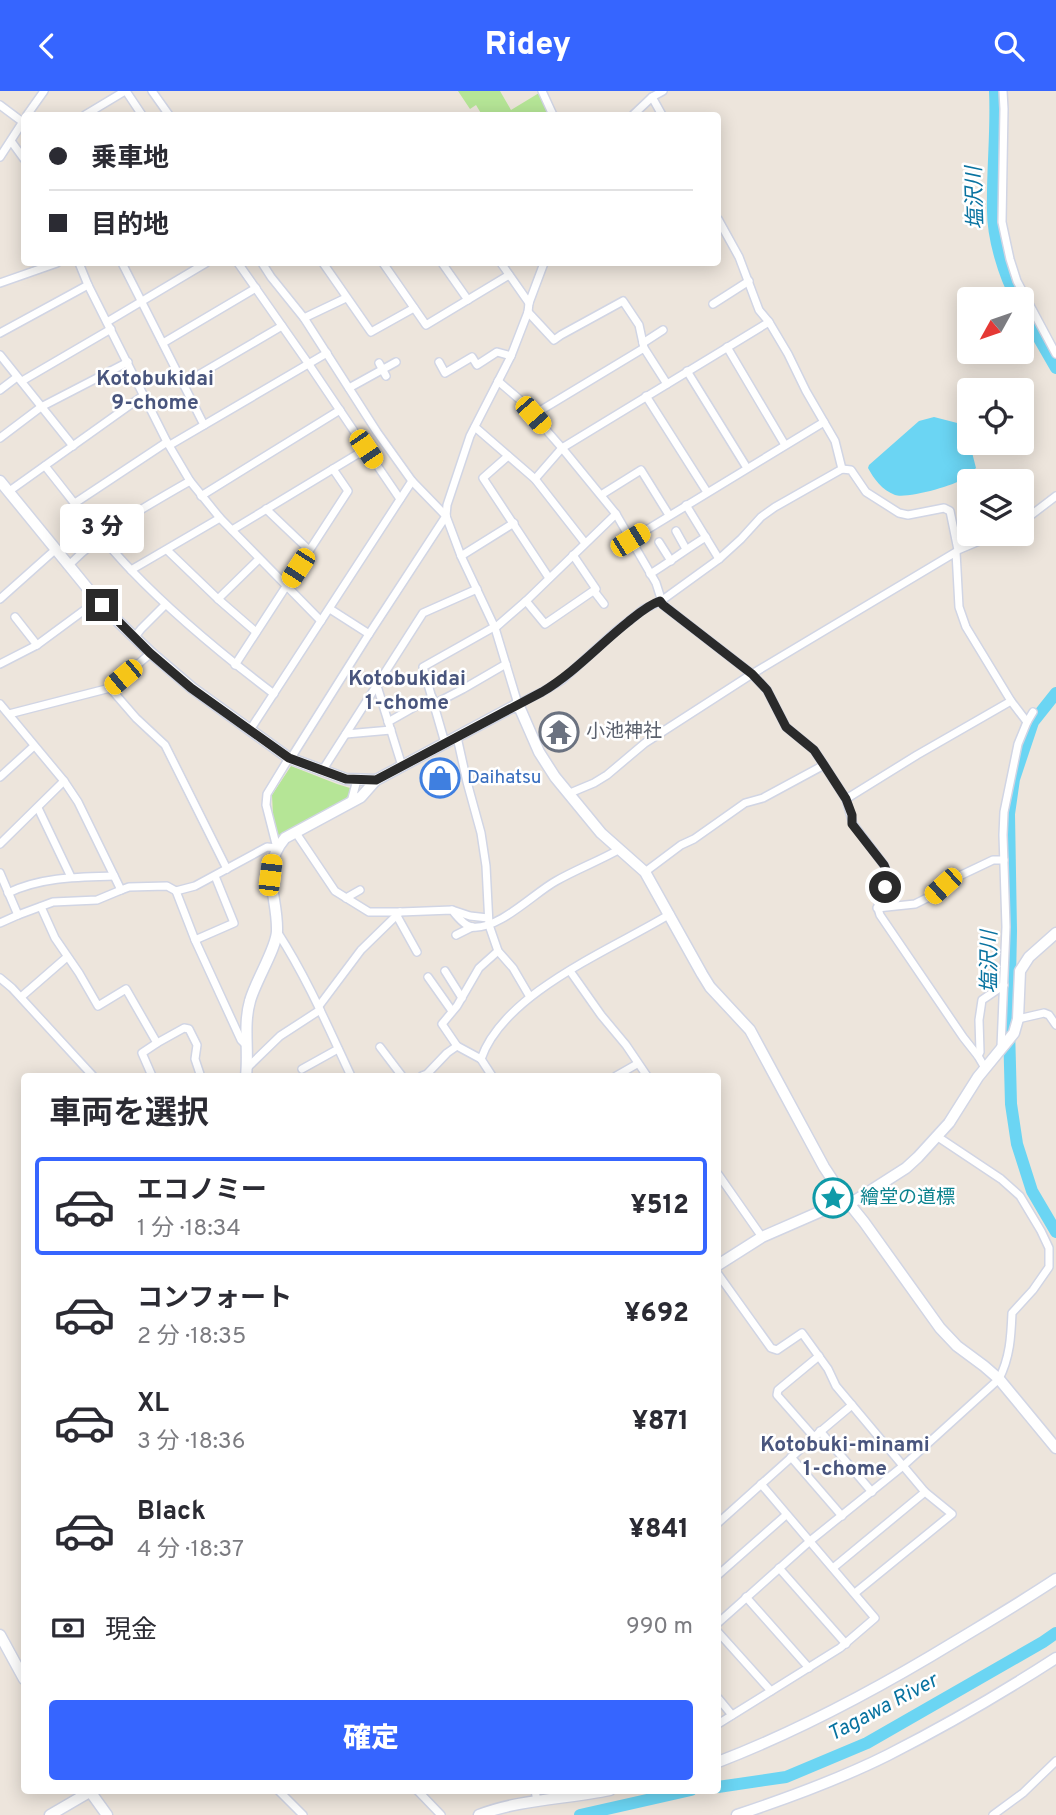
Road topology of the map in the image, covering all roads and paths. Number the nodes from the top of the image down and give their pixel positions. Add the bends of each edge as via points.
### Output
1 (44, 91) edge
2 (126, 91) edge
3 (152, 91) edge
4 (542, 91) edge
5 (663, 91) edge
6 (1003, 91) edge
7 (652, 97) junction
8 (0, 105) edge
9 (30, 112) edge
10 (90, 112) edge
11 (140, 112) edge
12 (167, 112) edge
13 (552, 112) edge
14 (636, 112) edge
15 (660, 112) edge
16 (21, 118) edge
17 (21, 126) edge
18 (11, 141) junction
19 (21, 155) edge
20 (0, 157) edge
21 (721, 224) edge
22 (48, 266) edge
23 (80, 266) edge
24 (124, 266) edge
25 (201, 266) edge
26 (240, 266) edge
27 (264, 266) edge
28 (325, 266) edge
29 (385, 266) edge
30 (444, 266) edge
31 (503, 266) edge
32 (543, 266) edge
33 (509, 275) junction
34 (749, 281) junction
35 (0, 283) edge
36 (88, 285) junction
37 (256, 288) junction
38 (346, 298) junction
39 (468, 300) junction
40 (141, 301) junction
41 (713, 303) dead end
42 (414, 308) junction
43 (529, 308) junction
44 (304, 318) junction
45 (769, 322) junction
46 (109, 325) junction
47 (282, 326) junction
48 (663, 330) dead end
49 (1, 331) edge
50 (163, 344) junction
51 (643, 346) junction
52 (727, 347) junction
53 (327, 353) junction
54 (1056, 354) edge
55 (0, 355) edge
56 (511, 356) junction
57 (128, 362) junction
58 (396, 362) dead end
59 (439, 362) dead end
60 (308, 363) junction
61 (687, 371) junction
62 (20, 379) junction
63 (498, 381) junction
64 (183, 384) junction
65 (667, 384) junction
66 (349, 388) junction
67 (0, 390) edge
68 (144, 395) junction
69 (646, 396) junction
70 (41, 407) junction
71 (340, 410) junction
72 (533, 415) junction
73 (824, 422) junction
74 (204, 425) junction
75 (475, 427) junction
76 (0, 438) edge
77 (169, 444) junction
78 (785, 445) junction
79 (73, 446) junction
80 (562, 448) junction
81 (366, 449) junction
82 (508, 456) junction
83 (45, 466) junction
84 (747, 468) junction
85 (333, 469) junction
86 (842, 469) junction
87 (535, 479) junction
88 (0, 481) edge
89 (190, 481) junction
90 (412, 481) junction
91 (8, 492) junction
92 (707, 492) junction
93 (601, 495) junction
94 (201, 496) junction
95 (1056, 496) edge
96 (400, 499) junction
97 (75, 503) junction
98 (686, 505) junction
99 (266, 509) junction
100 (1034, 513) edge
101 (616, 514) junction
102 (668, 515) junction
103 (446, 516) junction
104 (220, 518) junction
105 (514, 523) junction
106 (232, 530) junction
107 (676, 531) dead end
108 (100, 536) junction
109 (706, 537) junction
110 (630, 540) junction
111 (659, 542) dead end
112 (585, 543) junction
113 (957, 545) edge
114 (56, 549) junction
115 (167, 549) junction
116 (686, 549) junction
117 (309, 550) junction
118 (573, 555) junction
119 (461, 556) junction
120 (260, 559) junction
121 (719, 559) junction
122 (671, 561) junction
123 (69, 565) junction
124 (131, 570) junction
125 (650, 574) junction
126 (549, 578) junction
127 (286, 586) junction
128 (477, 589) junction
129 (594, 591) junction
130 (0, 599) edge
131 (218, 599) junction
132 (98, 600) junction
133 (526, 601) junction
134 (660, 601) junction
135 (604, 604) dead end
136 (165, 605) junction
137 (330, 609) junction
138 (15, 617) dead end
139 (321, 621) junction
140 (494, 627) junction
141 (256, 632) junction
142 (369, 634) junction
143 (134, 638) junction
144 (37, 645) junction
145 (150, 653) junction
146 (0, 664) edge
147 (506, 664) junction
148 (235, 665) junction
149 (752, 674) junction
150 (377, 686) junction
151 (110, 688) junction
152 (274, 694) junction
153 (433, 701) junction
154 (1011, 701) junction
155 (518, 704) junction
156 (3, 709) edge
157 (1033, 712) dead end
158 (1027, 722) junction
159 (390, 726) junction
160 (250, 730) junction
161 (346, 734) junction
162 (457, 737) junction
163 (445, 743) junction
164 (34, 746) junction
165 (290, 758) junction
166 (824, 765) junction
167 (402, 766) junction
168 (322, 771) junction
169 (0, 777) edge
170 (357, 780) junction
171 (376, 780) junction
172 (64, 781) junction
173 (570, 793) junction
174 (846, 799) junction
175 (351, 802) junction
176 (38, 808) junction
177 (296, 833) junction
178 (0, 844) edge
179 (277, 848) junction
180 (620, 849) junction
181 (1004, 860) junction
182 (227, 869) junction
183 (645, 872) junction
184 (0, 873) edge
185 (114, 876) junction
186 (215, 876) junction
187 (71, 877) junction
188 (121, 890) junction
189 (360, 890) dead end
190 (176, 891) junction
191 (8, 893) junction
192 (346, 898) junction
193 (41, 907) junction
194 (877, 908) junction
195 (452, 909) junction
196 (399, 914) junction
197 (670, 914) junction
198 (19, 915) junction
199 (488, 922) junction
200 (0, 923) edge
201 (472, 927) junction
202 (278, 933) junction
203 (1056, 933) edge
204 (456, 935) dead end
205 (195, 940) junction
206 (498, 951) junction
207 (418, 952) dead end
208 (67, 957) junction
209 (445, 971) dead end
210 (570, 971) junction
211 (428, 977) dead end
212 (0, 978) edge
213 (1004, 985) junction
214 (21, 997) junction
215 (530, 997) junction
216 (462, 998) junction
217 (319, 1008) junction
218 (453, 1011) junction
219 (1018, 1019) junction
220 (1056, 1025) edge
221 (157, 1043) junction
222 (246, 1045) junction
223 (457, 1046) junction
224 (1002, 1047) junction
225 (338, 1049) junction
226 (381, 1052) dead end
227 (978, 1056) junction
228 (481, 1059) junction
229 (637, 1063) junction
230 (985, 1068) junction
231 (302, 1069) dead end
232 (247, 1072) edge
233 (90, 1073) edge
234 (151, 1073) edge
235 (199, 1073) edge
236 (350, 1073) edge
237 (399, 1073) edge
238 (427, 1073) edge
239 (490, 1073) edge
240 (621, 1073) edge
241 (645, 1073) edge
242 (938, 1137) junction
243 (721, 1178) edge
244 (848, 1202) junction
245 (762, 1237) junction
246 (721, 1263) edge
247 (1053, 1268) edge
248 (721, 1278) edge
249 (819, 1356) junction
250 (999, 1379) junction
251 (852, 1405) junction
252 (817, 1434) junction
253 (1056, 1448) edge
254 (791, 1457) junction
255 (903, 1466) junction
256 (761, 1484) junction
257 (872, 1492) junction
258 (925, 1492) junction
259 (786, 1514) junction
260 (842, 1516) junction
261 (721, 1520) edge
262 (810, 1541) junction
263 (833, 1568) junction
264 (779, 1569) junction
265 (721, 1572) edge
266 (1056, 1579) edge
267 (855, 1593) junction
268 (746, 1597) junction
269 (721, 1620) edge
270 (0, 1635) edge
271 (721, 1635) edge
272 (846, 1644) junction
273 (1056, 1658) edge
274 (808, 1668) junction
275 (21, 1674) edge
276 (771, 1691) junction
277 (721, 1702) edge
278 (732, 1715) junction
279 (721, 1722) edge
280 (721, 1761) edge
281 (1056, 1761) edge
282 (86, 1794) edge
283 (93, 1794) edge
284 (282, 1794) edge
285 (421, 1794) edge
286 (561, 1794) edge
287 (536, 1796) edge
288 (50, 1815) edge
289 (107, 1815) edge
290 (303, 1815) edge
291 (442, 1815) edge
292 (479, 1815) edge
293 (737, 1815) edge
294 (993, 1815) edge

1 - 9 street
2 - 10 street
2 - 11 street
3 - 12 street
4 - 13 street
5 - 7 street
6 - 54 street via 1002,222 1017,281
7 - 14 street
7 - 15 street
8 - 16 street
17 - 18 street
18 - 19 street
18 - 20 street
21 - 34 street
22 - 35 street
23 - 36 street
24 - 40 street
25 - 40 street
26 - 37 street
27 - 44 street
28 - 38 street
29 - 42 street
30 - 39 street
31 - 33 street
32 - 43 street
33 - 39 street
33 - 43 street
34 - 41 street
34 - 45 street via 759,310
36 - 46 street
36 - 49 street
37 - 47 street
37 - 50 street
38 - 42 street via 371,332
38 - 44 street
39 - 42 street via 426,325
40 - 46 street
40 - 50 street
43 - 51 street via 554,340 623,301 639,325
43 - 56 street
44 - 53 street
45 - 52 street
45 - 73 street
46 - 57 street
46 - 62 street
47 - 60 street
47 - 64 street
48 - 51 street
50 - 64 street
51 - 65 street
51 - 72 street
52 - 61 street
52 - 78 street
53 - 60 street
53 - 66 street
55 - 62 street
56 - 59 street via 497,352 477,365 471,357 445,373
56 - 63 street
57 - 68 street
57 - 70 street
58 - 66 street
60 - 71 street
60 - 74 street
61 - 65 street
61 - 84 street
62 - 67 street
62 - 70 street
63 - 72 street
63 - 75 street
64 - 74 street
65 - 69 street
66 - 90 street
68 - 77 street
68 - 79 street
69 - 80 street
69 - 92 street
70 - 76 street
70 - 79 street
71 - 81 street
71 - 94 street
72 - 80 street
73 - 78 street
73 - 86 street
74 - 77 street
75 - 82 street
75 - 103 street via 455,477
77 - 89 street
77 - 97 street
78 - 84 street
79 - 83 street
80 - 87 street
80 - 93 street
81 - 85 street
81 - 96 street
82 - 87 street
82 - 105 street via 483,478
83 - 91 street
83 - 97 street
84 - 92 street
85 - 99 street
85 - 117 street via 348,491
86 - 113 street via 851,470 866,492 899,513 944,507 950,511
86 - 121 street via 768,512
87 - 112 street
88 - 91 street
89 - 94 street
89 - 108 street
90 - 96 street
90 - 103 street
91 - 114 street
92 - 98 street
93 - 101 street
93 - 102 street via 641,470
94 - 104 street
95 - 100 street
96 - 137 street
97 - 108 street
98 - 102 street
98 - 109 street
99 - 106 street
99 - 117 street
101 - 110 street
101 - 112 street
102 - 110 street
103 - 119 street
103 - 142 street
104 - 106 street
104 - 115 street
105 - 119 street
105 - 126 street
106 - 120 street
107 - 116 street
108 - 123 street
108 - 124 street
109 - 116 street
109 - 121 street
110 - 125 street
111 - 122 street
112 - 118 street
114 - 123 street
114 - 130 street
115 - 124 street
115 - 131 street
116 - 122 street
117 - 127 street
118 - 126 street
118 - 129 street
119 - 128 street
120 - 127 street
120 - 131 street
121 - 134 street
122 - 125 street
123 - 132 street
124 - 136 street
125 - 134 street
126 - 133 street
127 - 139 street
127 - 141 street
128 - 140 street
128 - 150 street via 423,613
129 - 133 street via 544,624
129 - 135 street
131 - 141 street
132 - 143 street
132 - 144 street
133 - 140 street
134 - 149 street
134 - 155 street via 615,632 562,680
136 - 143 street
136 - 148 street
137 - 139 street
137 - 142 street
138 - 144 street
139 - 152 street
140 - 147 street
140 - 153 street via 423,667
141 - 148 street
142 - 165 street
143 - 145 street
144 - 146 street
145 - 151 street
145 - 160 street
147 - 153 street
147 - 155 street
148 - 152 street
149 - 154 street via 956,552 959,607 966,627
149 - 166 street via 767,690 786,727 814,750
149 - 173 street via 645,743 607,775
150 - 159 street
150 - 161 street
151 - 156 street
151 - 182 street via 165,745
152 - 160 street
153 - 159 street
153 - 163 street
154 - 158 street
154 - 174 street
155 - 162 street
155 - 173 street via 539,753
156 - 164 street
157 - 158 street
158 - 181 street via 1004,812
159 - 161 street
159 - 167 street
160 - 165 street
161 - 168 street
162 - 163 street
162 - 199 street via 481,833
163 - 167 street
164 - 169 street
164 - 172 street
165 - 168 street
165 - 179 street via 267,794
166 - 174 street
166 - 183 street via 745,803
167 - 171 street
168 - 170 street
170 - 171 street
170 - 175 street
171 - 175 street
172 - 176 street
172 - 185 street
173 - 180 street via 601,833
174 - 194 street via 852,824 889,877
175 - 177 street
176 - 178 street
176 - 187 street
177 - 179 street
177 - 192 street via 335,891
179 - 182 street via 267,847
179 - 202 street via 270,875
180 - 183 street
180 - 199 street
181 - 194 street via 993,860 953,879 915,904
181 - 213 street
182 - 186 street
183 - 197 street
184 - 191 street
185 - 187 street
185 - 188 street
186 - 190 street
186 - 205 street via 234,923
187 - 191 street
188 - 190 street via 167,886
188 - 193 street via 97,900
189 - 192 street
190 - 205 street
191 - 198 street
192 - 196 street via 369,912
193 - 198 street
193 - 208 street
194 - 227 street
195 - 196 street
195 - 199 street
195 - 201 street
196 - 207 street
196 - 217 street via 362,950
197 - 210 street
197 - 244 street via 710,986 750,1030 824,1167
198 - 200 street
199 - 201 street
199 - 206 street
201 - 204 street
202 - 217 street
202 - 222 street via 249,1003
203 - 219 street via 1020,971
205 - 222 street
206 - 215 street
206 - 216 street via 480,968
208 - 214 street
208 - 221 street via 98,1006 126,989
209 - 216 street
210 - 215 street
210 - 229 street
211 - 218 street
212 - 214 street
213 - 224 street
213 - 227 street via 982,1000
214 - 233 street
215 - 228 street via 496,1033
216 - 218 street
217 - 225 street
217 - 232 street via 280,1036
218 - 223 street via 442,1024
219 - 220 street via 1044,1013
219 - 224 street
221 - 234 street via 142,1053
221 - 235 street via 189,1029 197,1045
222 - 232 street
223 - 228 street
223 - 238 street
224 - 230 street
225 - 231 street
225 - 236 street
226 - 237 street
227 - 230 street
228 - 239 street
229 - 240 street
229 - 241 street
230 - 242 street
242 - 244 street via 906,1168
242 - 247 street via 1020,1196 1049,1248
243 - 245 street
244 - 245 street
244 - 250 street via 940,1328
245 - 246 street
247 - 250 street via 1012,1313 1011,1340
248 - 249 street via 771,1348 777,1350 802,1333
249 - 251 street
249 - 252 street via 777,1395
250 - 253 street
250 - 255 street
251 - 252 street
251 - 255 street
252 - 254 street
252 - 257 street
254 - 256 street
254 - 260 street
255 - 257 street
255 - 258 street
256 - 259 street
256 - 261 street
257 - 260 street
258 - 263 street
258 - 267 street via 952,1514
259 - 262 street
259 - 265 street
260 - 262 street
262 - 263 street
262 - 264 street
263 - 267 street
264 - 268 street
264 - 272 street
266 - 280 street via 831,1713
267 - 272 street via 875,1618
268 - 269 street
268 - 274 street
270 - 275 street
271 - 276 street
272 - 274 street
273 - 293 street via 887,1756
274 - 276 street
276 - 278 street
277 - 278 street
278 - 279 street
281 - 294 street
282 - 288 street
283 - 289 street
284 - 290 street
285 - 291 street
286 - 287 street
287 - 292 street

